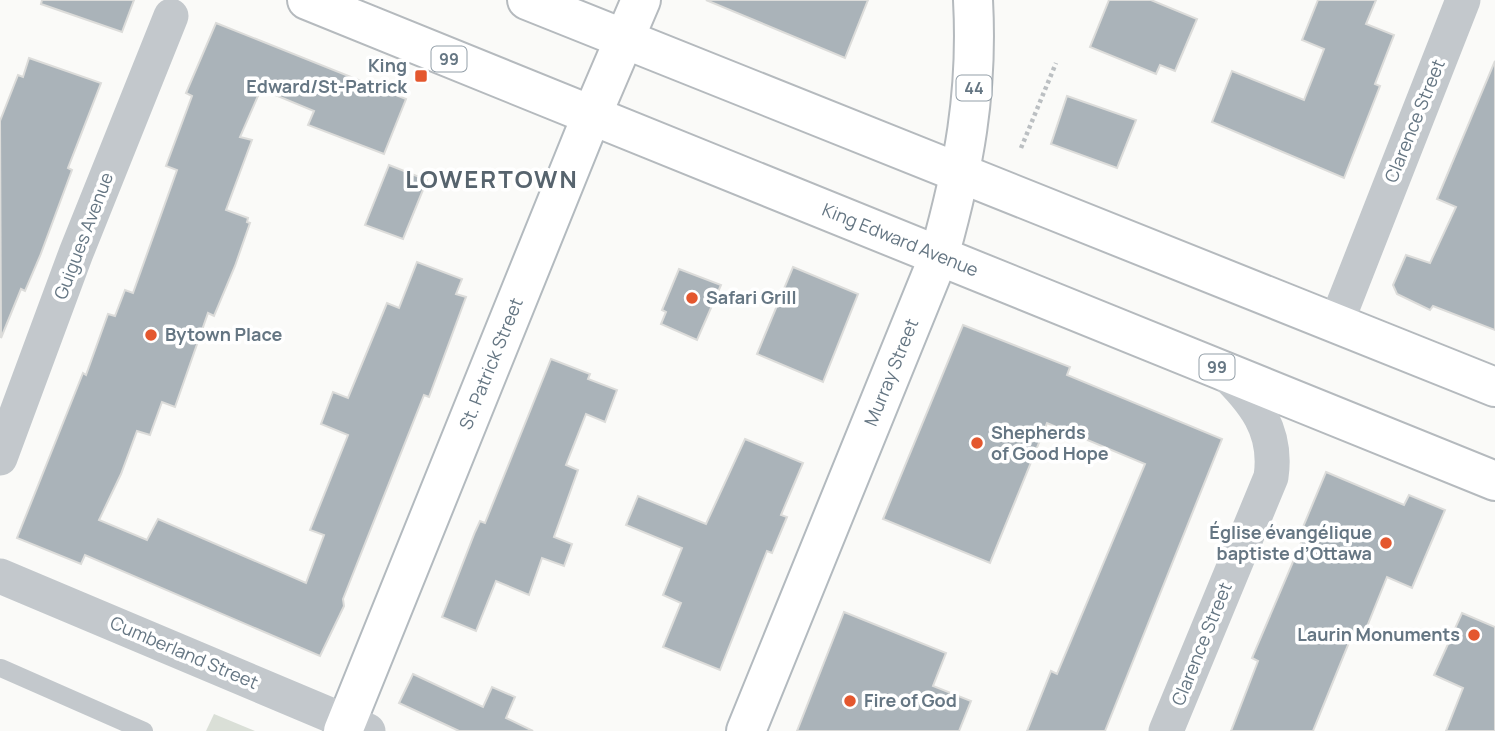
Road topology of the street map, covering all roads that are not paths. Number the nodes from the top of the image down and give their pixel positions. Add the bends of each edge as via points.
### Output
1 (307, 0) edge
2 (527, 0) edge
3 (641, 0) edge
4 (973, 0) edge
5 (1463, 0) edge
6 (171, 16) dead end
7 (625, 39) junction
8 (590, 117) junction
9 (961, 176) junction
10 (939, 256) junction
11 (1337, 321) junction
12 (1222, 369) junction
13 (1495, 387) edge
14 (0, 458) edge
15 (1495, 481) edge
16 (0, 576) edge
17 (1, 668) edge
18 (352, 728) edge
19 (144, 731) edge
20 (746, 731) edge
21 (1166, 731) edge

1 - 8 main road, King Edward Avenue / 99
2 - 7 main road
3 - 7 main road, St. Patrick Street
4 - 9 main road, Murray Street / 44 via 974,89
5 - 11 street, Clarence Street
6 - 14 street, Guigues Avenue
7 - 8 main road, St. Patrick Street
7 - 9 main road
8 - 10 main road, King Edward Avenue / 99
8 - 18 main road, St. Patrick Street
9 - 10 main road, Murray Street / 44
9 - 11 main road
10 - 12 main road, King Edward Avenue / 99
10 - 20 main road, Murray Street / 44
11 - 13 main road
12 - 15 main road, King Edward Avenue / 99
12 - 21 street, Clarence Street via 1248,395 1268,430 1273,461
16 - 18 street, Cumberland Street
17 - 19 lane

